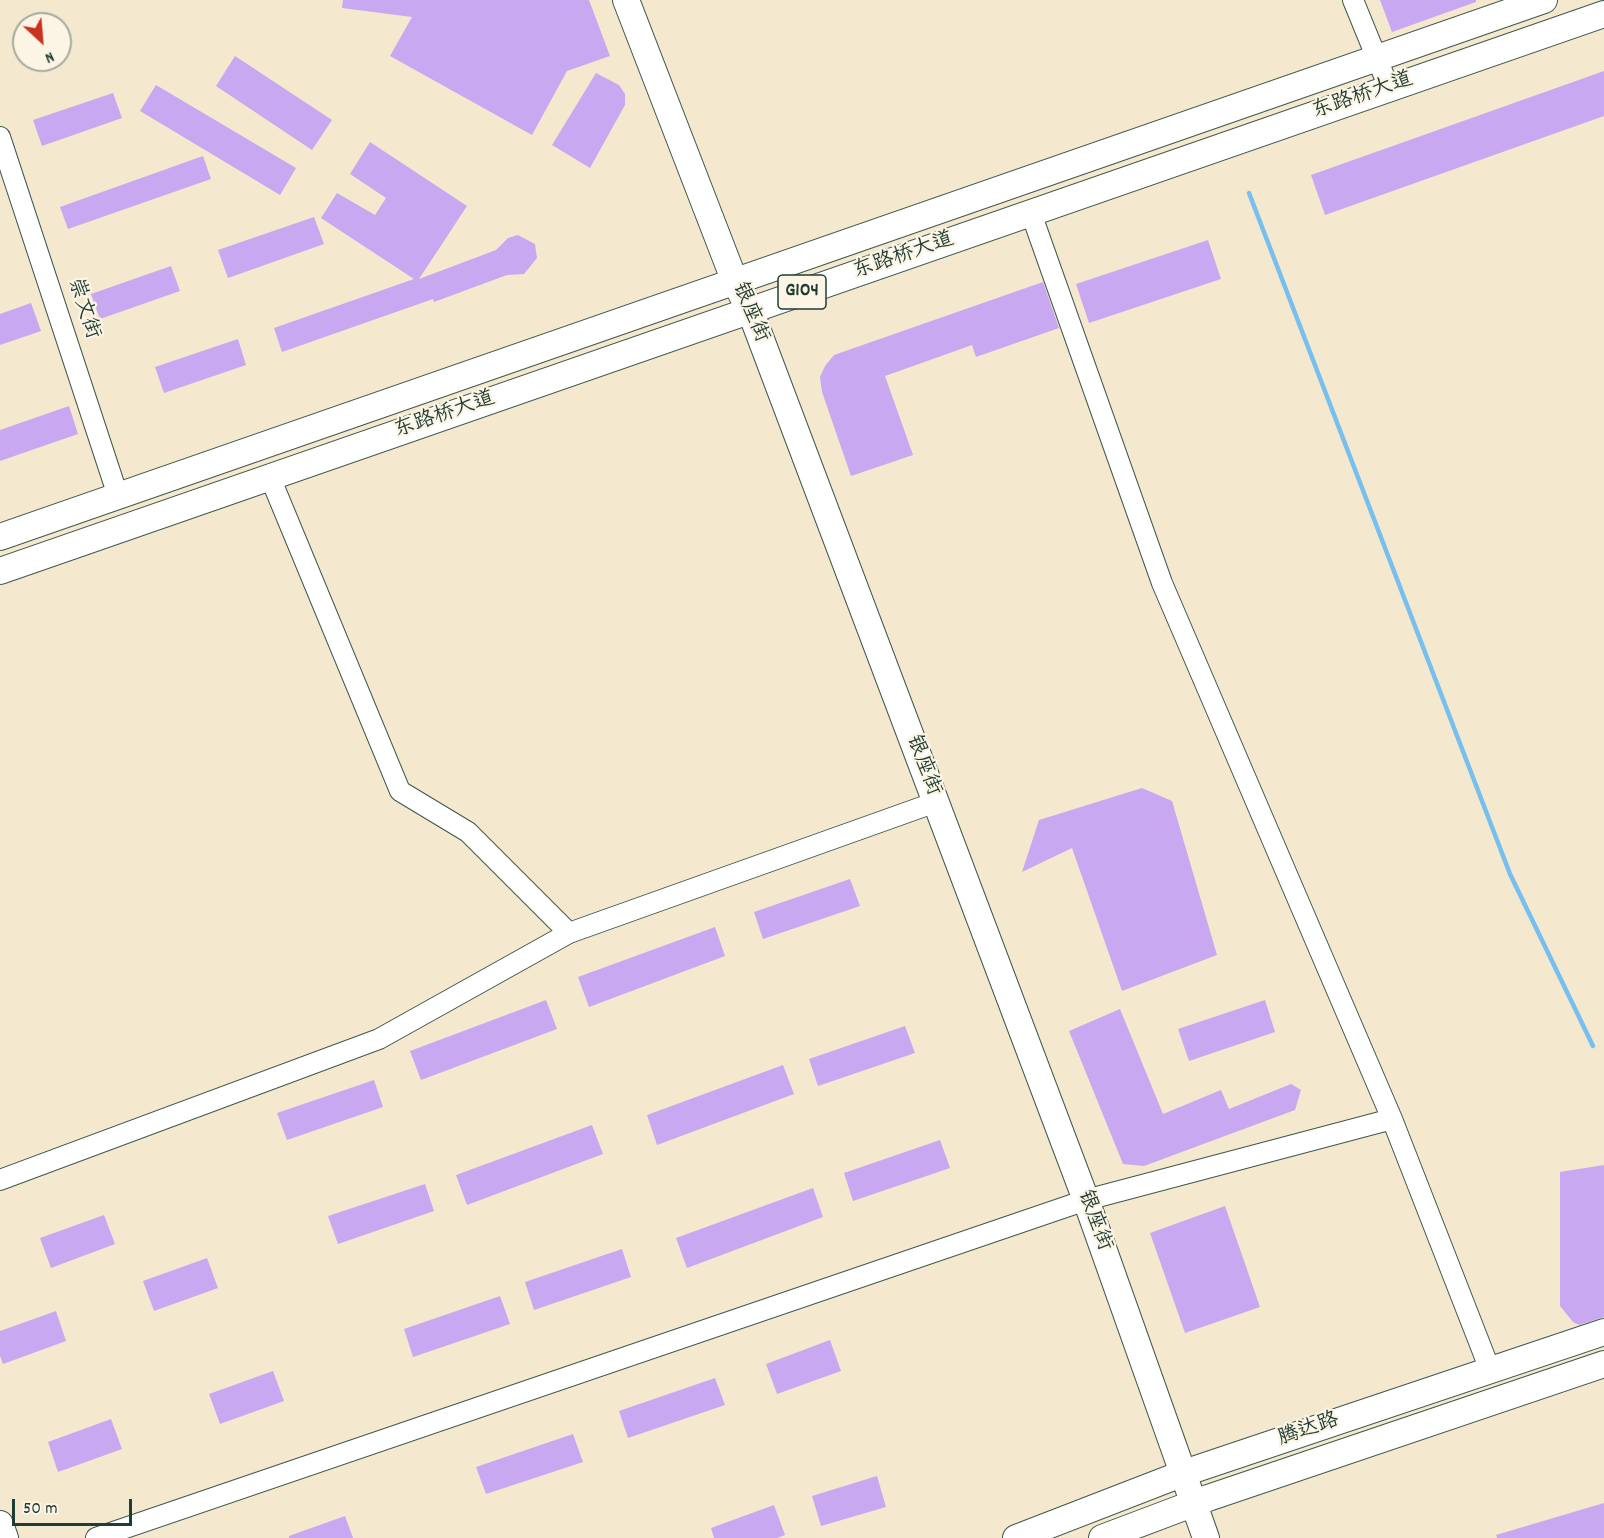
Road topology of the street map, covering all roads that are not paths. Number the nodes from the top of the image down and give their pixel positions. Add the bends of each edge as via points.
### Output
1 (626, 0) edge
2 (642, 0) edge
3 (1353, 0) edge
4 (1544, 0) edge
5 (1604, 14) edge
6 (1377, 59) junction
7 (1389, 88) junction
8 (0, 137) edge
9 (1031, 213) junction
10 (743, 279) junction
11 (756, 308) junction
12 (270, 477) junction
13 (118, 496) junction
14 (0, 537) edge
15 (0, 571) edge
16 (936, 802) junction
17 (569, 933) junction
18 (1392, 1119) junction
19 (0, 1180) edge
20 (1094, 1198) junction
21 (1604, 1332) edge
22 (1604, 1364) edge
23 (1490, 1370) junction
24 (1191, 1471) junction
25 (1201, 1500) junction
26 (0, 1524) edge
27 (5, 1538) edge
28 (96, 1538) edge
29 (1016, 1538) edge
30 (1102, 1538) edge
31 (1206, 1538) edge
32 (1223, 1538) edge

1 - 10 main road, 银座街
2 - 10 main road
3 - 6 street
4 - 6 main road, 东路桥大道 / G104
5 - 7 main road, 东路桥大道 / G104
6 - 7 street
6 - 10 main road, 东路桥大道 / G104
7 - 9 main road, 东路桥大道 / G104
8 - 13 street, 崇文街
9 - 11 main road, 东路桥大道 / G104
9 - 18 street via 1162,583
10 - 11 main road, 银座街
10 - 13 main road, 东路桥大道 / G104
11 - 12 main road, 东路桥大道 / G104
11 - 16 main road, 银座街
11 - 20 main road
12 - 15 main road, 东路桥大道 / G104
12 - 17 street via 400,791 468,832
13 - 14 main road, 东路桥大道 / G104
16 - 17 street
16 - 20 main road, 银座街
17 - 19 street via 379,1039
18 - 20 street
18 - 23 street
20 - 24 main road
20 - 28 street
21 - 23 main road, 腾达路
22 - 25 main road, 腾达路
23 - 24 main road, 腾达路
24 - 25 main road
24 - 29 main road, 腾达路
25 - 30 main road, 腾达路
25 - 31 main road
25 - 32 main road
26 - 27 main road

